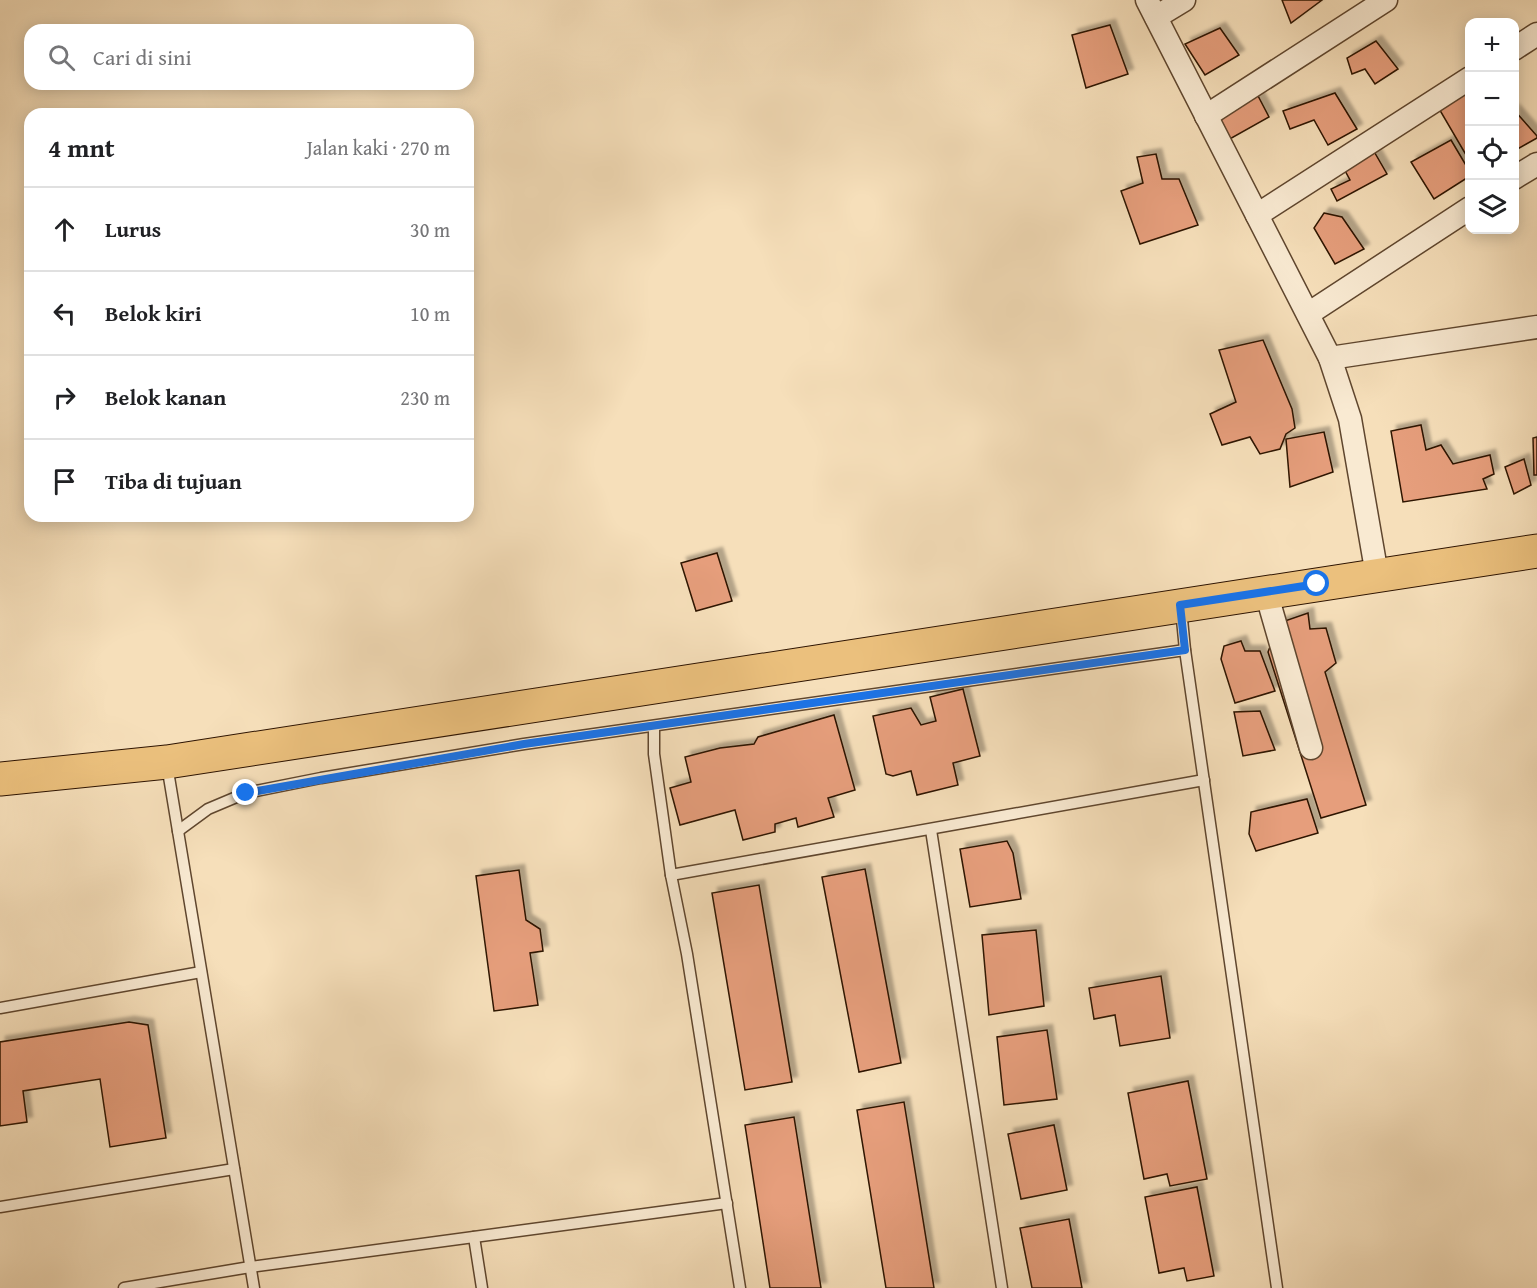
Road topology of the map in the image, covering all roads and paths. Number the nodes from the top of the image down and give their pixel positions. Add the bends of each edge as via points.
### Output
1 (1184, 0) edge
2 (1386, 0) edge
3 (1152, 8) edge
4 (1537, 34) edge
5 (1519, 46) edge
6 (1465, 81) edge
7 (1206, 116) junction
8 (1537, 164) edge
9 (1519, 175) edge
10 (1465, 211) edge
11 (1257, 215) junction
12 (1308, 314) junction
13 (1537, 327) edge
14 (1330, 358) junction
15 (1537, 551) edge
16 (1377, 575) junction
17 (1266, 592) junction
18 (1180, 605) junction
19 (1185, 650) junction
20 (654, 727) junction
21 (1311, 748) dead end
22 (167, 762) junction
23 (0, 779) edge
24 (1204, 780) junction
25 (931, 830) junction
26 (178, 831) junction
27 (671, 875) junction
28 (201, 972) junction
29 (0, 1008) edge
30 (234, 1168) junction
31 (727, 1203) junction
32 (0, 1207) edge
33 (474, 1237) junction
34 (250, 1267) junction
35 (124, 1288) edge
36 (254, 1288) edge
37 (482, 1288) edge
38 (740, 1288) edge
39 (1002, 1288) edge
40 (1277, 1288) edge

1 - 3 street
2 - 7 street
3 - 7 street
4 - 5 street
6 - 11 street
7 - 11 street
8 - 9 street
10 - 12 street
11 - 12 street
12 - 14 street
13 - 14 street
14 - 16 street via 1350,419
15 - 16 main road
16 - 17 main road
17 - 18 main road
17 - 21 street
18 - 19 lane
18 - 22 main road
19 - 20 lane
19 - 24 lane
20 - 26 lane via 524,744 246,793 208,809
20 - 27 lane via 654,754
22 - 23 main road
22 - 26 lane
24 - 25 lane
24 - 40 lane
25 - 27 lane
25 - 39 lane
26 - 28 lane
27 - 31 lane
28 - 29 lane
28 - 30 lane
30 - 32 lane
30 - 34 lane
31 - 33 lane
31 - 38 lane
33 - 34 lane
33 - 37 lane
34 - 35 lane
34 - 36 lane

